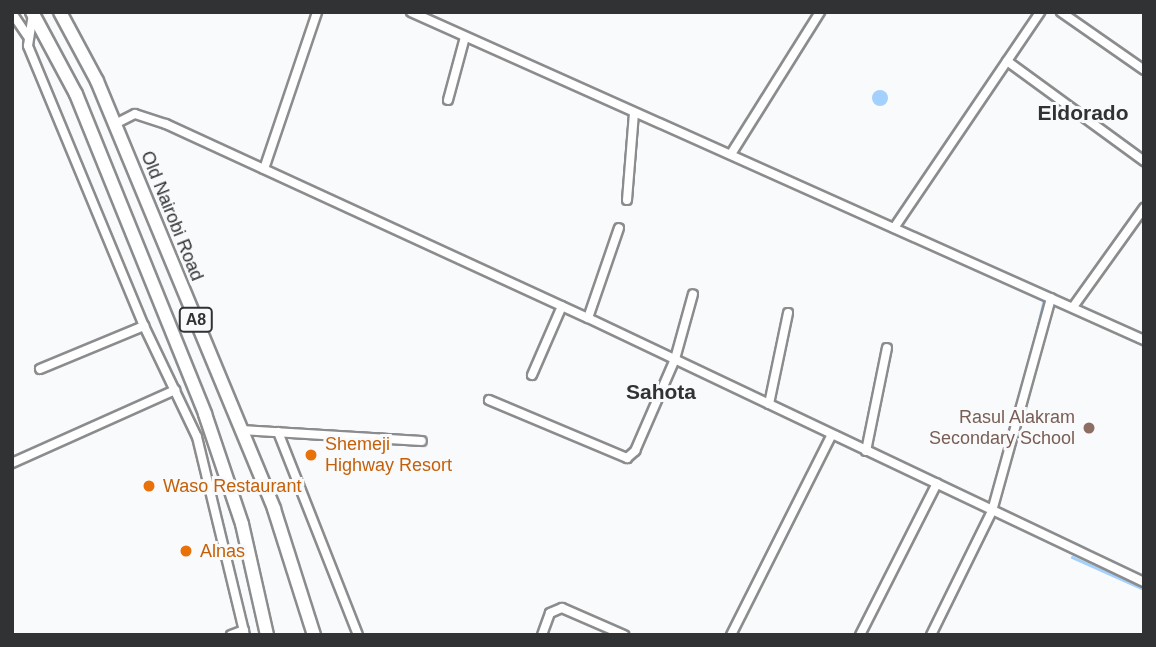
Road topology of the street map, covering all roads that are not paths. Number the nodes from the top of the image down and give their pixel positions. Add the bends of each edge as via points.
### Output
1 (60, 12) edge
2 (317, 12) edge
3 (411, 12) edge
4 (820, 12) edge
5 (1040, 12) edge
6 (1061, 12) edge
7 (12, 13) edge
8 (32, 13) edge
9 (28, 37) junction
10 (465, 37) junction
11 (1007, 61) junction
12 (1144, 70) edge
13 (447, 100) dead end
14 (634, 113) junction
15 (115, 124) junction
16 (731, 154) junction
17 (1144, 161) edge
18 (264, 169) junction
19 (627, 200) dead end
20 (1144, 208) edge
21 (619, 228) dead end
22 (894, 228) junction
23 (693, 294) dead end
24 (1051, 298) junction
25 (562, 306) junction
26 (1073, 307) junction
27 (788, 313) dead end
28 (588, 318) junction
29 (145, 326) junction
30 (1144, 340) edge
31 (887, 348) dead end
32 (675, 359) junction
33 (40, 369) dead end
34 (532, 376) dead end
35 (175, 390) junction
36 (489, 400) dead end
37 (768, 404) junction
38 (241, 430) junction
39 (278, 432) junction
40 (831, 436) junction
41 (422, 441) dead end
42 (866, 451) junction
43 (12, 463) edge
44 (937, 484) junction
45 (992, 510) junction
46 (1144, 582) edge
47 (244, 632) edge
48 (231, 635) edge
49 (267, 635) edge
50 (314, 635) edge
51 (358, 635) edge
52 (542, 635) edge
53 (624, 635) edge
54 (731, 635) edge
55 (860, 635) edge
56 (931, 635) edge

1 - 15 highway, Old Nairobi Road / A8
2 - 18 street
3 - 10 street
4 - 16 street
5 - 11 street
6 - 12 street
7 - 9 street
8 - 9 street
8 - 49 highway, A8 via 76,94 205,414 242,524
9 - 29 street
10 - 13 street
10 - 14 street
11 - 17 street
11 - 22 street
14 - 16 street
14 - 19 street
15 - 18 street via 122,118 143,115
15 - 38 highway, Old Nairobi Road / A8
16 - 22 street
18 - 25 street
20 - 26 street
21 - 28 street
22 - 24 street
23 - 32 street
24 - 26 street
24 - 45 street
25 - 28 street
25 - 34 street
26 - 30 street
27 - 37 street
28 - 32 street
29 - 33 street
29 - 35 street
31 - 42 street
32 - 36 street via 635,451 627,458
32 - 37 street
35 - 43 street
35 - 47 street via 209,477
37 - 40 street
38 - 39 street
38 - 50 highway, Old Nairobi Road / A8 via 274,509
39 - 41 street
39 - 51 street
40 - 42 street
40 - 54 street
42 - 44 street
44 - 45 street
44 - 55 street
45 - 46 street
45 - 56 street
47 - 48 street
52 - 53 street via 550,613 562,608

